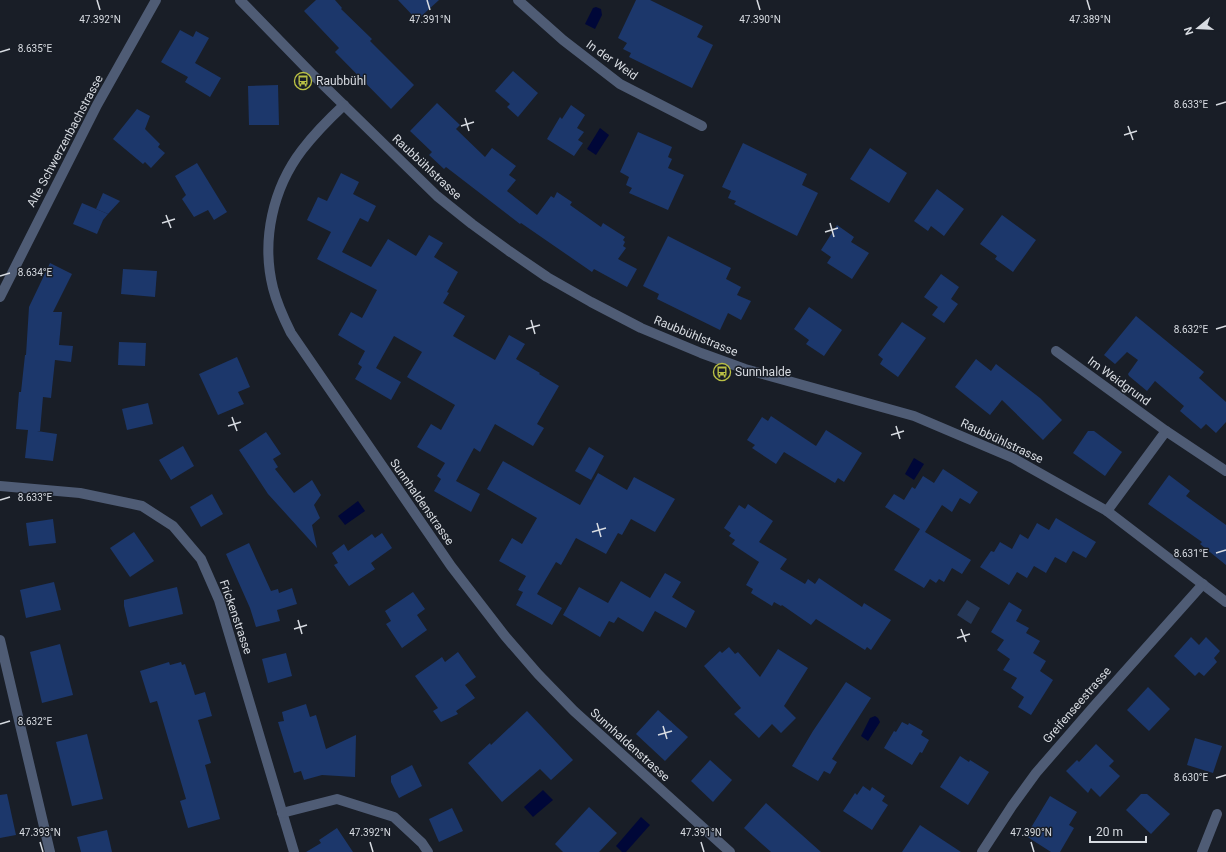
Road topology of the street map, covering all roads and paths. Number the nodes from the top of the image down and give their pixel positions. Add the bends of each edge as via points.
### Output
1 (156, 0) edge
2 (240, 0) edge
3 (518, 0) edge
4 (344, 105) junction
5 (702, 126) dead end
6 (0, 297) edge
7 (1056, 351) dead end
8 (1166, 431) junction
9 (1226, 471) edge
10 (0, 486) edge
11 (1107, 511) junction
12 (1203, 584) junction
13 (1226, 602) edge
14 (0, 640) edge
15 (282, 813) junction
16 (1217, 814) dead end
17 (50, 852) edge
18 (294, 852) edge
19 (428, 852) edge
20 (730, 852) edge
21 (982, 852) edge
22 (1202, 852) edge

1 - 6 street, Alte Schwerzenbachstrasse via 97,105
2 - 4 street, Raubbühlstrasse
3 - 5 street, In der Weid via 563,40 620,84
4 - 11 street, Raubbühlstrasse via 426,185 472,224 547,277 597,305 641,328 745,369 914,416 1013,458
4 - 20 street, Sunnhaldenstrasse via 302,150 280,189 273,209 269,232 269,265 281,313 291,333 451,566 505,636 574,711
7 - 8 street, Im Weidgrund
8 - 9 street, Im Weidgrund
8 - 11 street
10 - 15 street, Frickenstrasse via 80,493 142,506 173,526 201,559 220,600
11 - 12 street, Raubbühlstrasse
12 - 13 street, Raubbühlstrasse
12 - 21 street, Greifenseestrasse via 1054,750 1012,806
14 - 17 street
15 - 18 street, Frickenstrasse
15 - 19 street via 337,799 394,817
16 - 22 street

